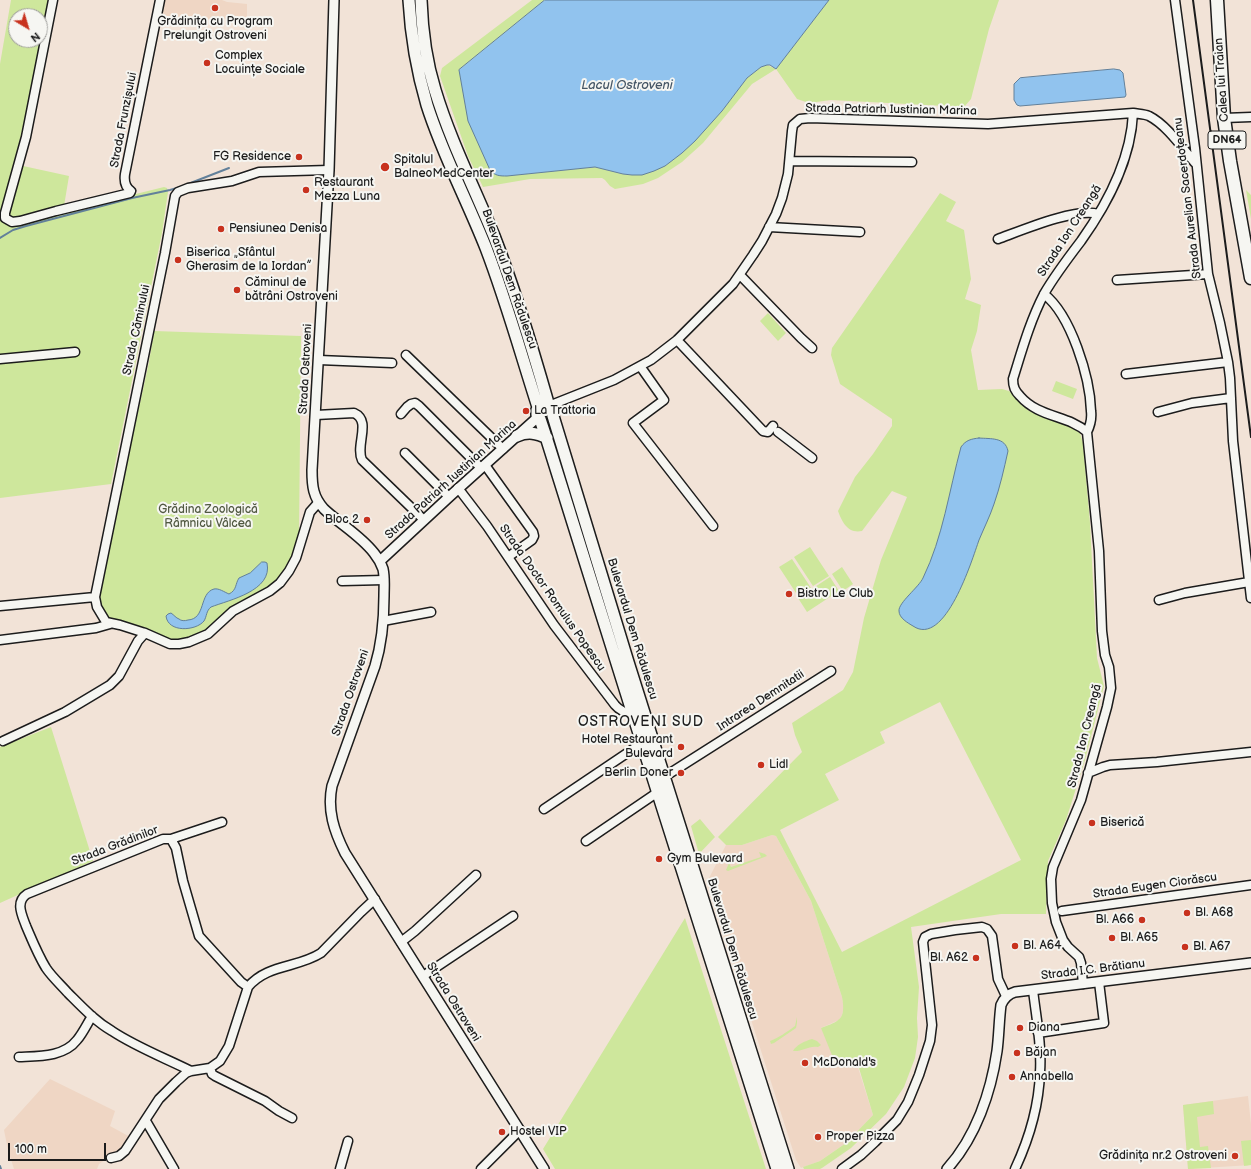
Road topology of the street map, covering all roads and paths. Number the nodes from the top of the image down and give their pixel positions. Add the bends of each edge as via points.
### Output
1 (53, 0) edge
2 (160, 0) edge
3 (334, 0) edge
4 (409, 0) edge
5 (421, 0) edge
6 (1175, 0) edge
7 (1217, 0) edge
8 (1133, 113) junction
9 (1251, 117) edge
10 (1224, 118) junction
11 (790, 162) junction
12 (912, 162) dead end
13 (1196, 164) junction
14 (329, 170) junction
15 (1098, 214) junction
16 (769, 228) junction
17 (860, 232) dead end
18 (998, 239) dead end
19 (1208, 274) junction
20 (740, 275) junction
21 (1251, 278) edge
22 (1117, 280) dead end
23 (1044, 294) junction
24 (677, 340) junction
25 (812, 348) dead end
26 (74, 352) dead end
27 (406, 356) dead end
28 (0, 359) edge
29 (319, 360) junction
30 (1228, 362) junction
31 (392, 363) dead end
32 (640, 366) junction
33 (1126, 374) dead end
34 (1231, 398) junction
35 (546, 411) junction
36 (1158, 412) dead end
37 (401, 414) dead end
38 (316, 415) junction
39 (1087, 432) junction
40 (517, 436) junction
41 (547, 438) junction
42 (502, 449) junction
43 (405, 453) dead end
44 (812, 458) dead end
45 (483, 467) junction
46 (458, 488) junction
47 (449, 497) junction
48 (318, 503) junction
49 (424, 520) junction
50 (713, 526) dead end
51 (508, 557) junction
52 (380, 561) junction
53 (384, 580) junction
54 (342, 581) dead end
55 (1249, 582) junction
56 (95, 596) junction
57 (1251, 598) edge
58 (1160, 600) dead end
59 (0, 606) edge
60 (431, 612) dead end
61 (383, 621) junction
62 (108, 623) junction
63 (145, 633) junction
64 (0, 640) edge
65 (831, 671) dead end
66 (633, 714) junction
67 (2, 741) dead end
68 (642, 743) junction
69 (1251, 752) edge
70 (1088, 773) junction
71 (664, 777) junction
72 (658, 792) junction
73 (544, 809) dead end
74 (222, 822) dead end
75 (171, 839) junction
76 (586, 840) dead end
77 (476, 875) dead end
78 (1251, 885) edge
79 (694, 890) junction
80 (375, 899) junction
81 (1062, 911) dead end
82 (513, 916) dead end
83 (401, 942) junction
84 (1251, 963) edge
85 (423, 976) junction
86 (1099, 982) junction
87 (1083, 984) junction
88 (248, 987) junction
89 (1033, 990) junction
90 (1006, 996) junction
91 (92, 1016) junction
92 (1038, 1033) junction
93 (19, 1057) dead end
94 (210, 1068) junction
95 (191, 1071) junction
96 (292, 1118) dead end
97 (146, 1121) junction
98 (520, 1130) junction
99 (348, 1141) dead end
100 (111, 1158) dead end
101 (173, 1168) edge
102 (340, 1169) edge
103 (481, 1169) edge
104 (544, 1169) edge
105 (777, 1169) edge
106 (788, 1169) edge
107 (842, 1169) edge
108 (947, 1169) edge
109 (1015, 1169) edge

1 - 2 street, Strada Frunzișului via 26,137 5,213 5,218 12,222 130,193 125,174
3 - 14 street, Strada Ostroveni
4 - 35 main road, Bulevardul Dem Rădulescu via 414,49 427,106 480,233
5 - 35 main road, Bulevardul Dem Rădulescu via 426,48 436,94 514,292
6 - 13 street, Strada Aurelian Sacerdoțeanu
7 - 10 main road, Calea lui Traian / DN64
8 - 11 street, Strada Patriarh Iustinian Marina via 988,124 804,118 793,125
8 - 13 street, Strada Patriarh Iustinian Marina via 1149,116 1158,122
8 - 15 street, Strada Ion Creangă via 1130,142 1121,171
9 - 10 street
10 - 21 main road, Calea lui Traian / DN64
11 - 12 street
11 - 16 street, Strada Patriarh Iustinian Marina via 782,198
13 - 19 street, Strada Aurelian Sacerdoțeanu
14 - 29 street, Strada Ostroveni
14 - 56 street, Strada Căminului via 259,172 232,182 188,188 174,196 165,253
15 - 18 street via 1092,212 1068,216
15 - 23 street, Strada Ion Creangă
16 - 17 street
16 - 20 street, Strada Patriarh Iustinian Marina
19 - 22 street
19 - 30 street, Strada Aurelian Sacerdoțeanu
20 - 24 street, Strada Patriarh Iustinian Marina
20 - 25 street
23 - 39 street, Strada Ion Creangă via 1056,306 1081,357 1092,413
23 - 39 street, Strada Ion Creangă via 1028,330 1013,384 1021,398 1036,409 1077,425
24 - 32 street, Strada Patriarh Iustinian Marina
24 - 44 street via 763,431 775,429
26 - 28 street
27 - 42 street
29 - 31 street
29 - 38 street, Strada Ostroveni
30 - 33 street
30 - 34 street, Strada Aurelian Sacerdoțeanu
32 - 35 street, Strada Patriarh Iustinian Marina
32 - 50 street via 664,400 634,423
34 - 36 street via 1192,403
34 - 55 street, Strada Aurelian Sacerdoțeanu via 1233,441
35 - 40 street, Strada Patriarh Iustinian Marina
35 - 41 main road, Bulevardul Dem Rădulescu
35 - 71 main road, Bulevardul Dem Rădulescu
37 - 45 street via 411,404 419,406
38 - 48 street, Strada Ostroveni via 312,480
38 - 49 street via 359,415 363,422 359,450 362,460
39 - 70 street, Strada Ion Creangă via 1099,551 1102,631 1111,688
40 - 41 main road via 531,433
40 - 42 street, Strada Patriarh Iustinian Marina
41 - 66 main road, Bulevardul Dem Rădulescu
42 - 45 street, Strada Patriarh Iustinian Marina
43 - 47 street
45 - 46 street, Strada Patriarh Iustinian Marina
45 - 51 street via 533,532 532,540
46 - 47 street, Strada Patriarh Iustinian Marina
46 - 51 street, Strada Doctor Romulus Popescu
47 - 49 street, Strada Patriarh Iustinian Marina
48 - 52 street, Strada Ostroveni via 369,546
48 - 63 street via 309,516 296,558 289,571 270,591 233,611 213,631 189,642 170,644
49 - 52 street, Strada Patriarh Iustinian Marina
51 - 66 street, Strada Doctor Romulus Popescu via 554,624 618,709
52 - 53 street, Strada Ostroveni
53 - 54 street
53 - 61 street, Strada Ostroveni
55 - 57 street, Strada Aurelian Sacerdoțeanu
55 - 58 street
56 - 59 street
56 - 62 street via 97,607
60 - 61 street
61 - 80 street, Strada Ostroveni via 378,657 334,779 330,801 332,821 340,842
62 - 63 street
62 - 64 street via 96,628
63 - 67 street via 138,641 120,676 110,685 65,712
65 - 71 street, Intrarea Demnitatii
66 - 68 main road, Bulevardul Dem Rădulescu
68 - 72 main road, Bulevardul Dem Rădulescu
68 - 73 street
69 - 70 street via 1114,765
70 - 87 street, Strada Ion Creangă via 1053,867 1051,879 1056,922 1063,940 1081,963
71 - 79 main road, Bulevardul Dem Rădulescu
72 - 76 street
72 - 79 main road, Bulevardul Dem Rădulescu
74 - 75 street, Strada Grădinilor
75 - 88 street via 176,848 199,936
75 - 91 street, Strada Grădinilor via 163,839 27,894 20,900 23,920 46,968
77 - 83 street
78 - 81 street, Strada Eugen Ciorăscu
79 - 105 main road, Bulevardul Dem Rădulescu
79 - 106 main road, Bulevardul Dem Rădulescu
80 - 83 street, Strada Ostroveni
80 - 88 street via 321,953 266,972
82 - 85 street
83 - 85 street, Strada Ostroveni
84 - 86 street, Strada I.C. Brătianu
85 - 98 street, Strada Ostroveni
86 - 87 street, Strada I.C. Brătianu
86 - 92 street via 1104,1023
87 - 89 street, Strada I.C. Brătianu
88 - 94 street via 229,1046 220,1061
89 - 90 street, Strada I.C. Brătianu
89 - 92 street
90 - 107 street via 998,980 990,932 982,927 925,937 923,942 932,1029 920,1075 897,1120 861,1155
90 - 108 street via 1001,1005 991,1084 980,1117
91 - 93 street via 77,1041 65,1050 47,1055
91 - 95 street via 119,1036
92 - 109 street via 1038,1093 1031,1127
94 - 95 street
94 - 96 street via 215,1076 264,1100
95 - 97 street via 181,1077 159,1099
97 - 100 street via 126,1151
97 - 101 street
98 - 103 street
98 - 104 street, Strada Ostroveni
99 - 102 street

